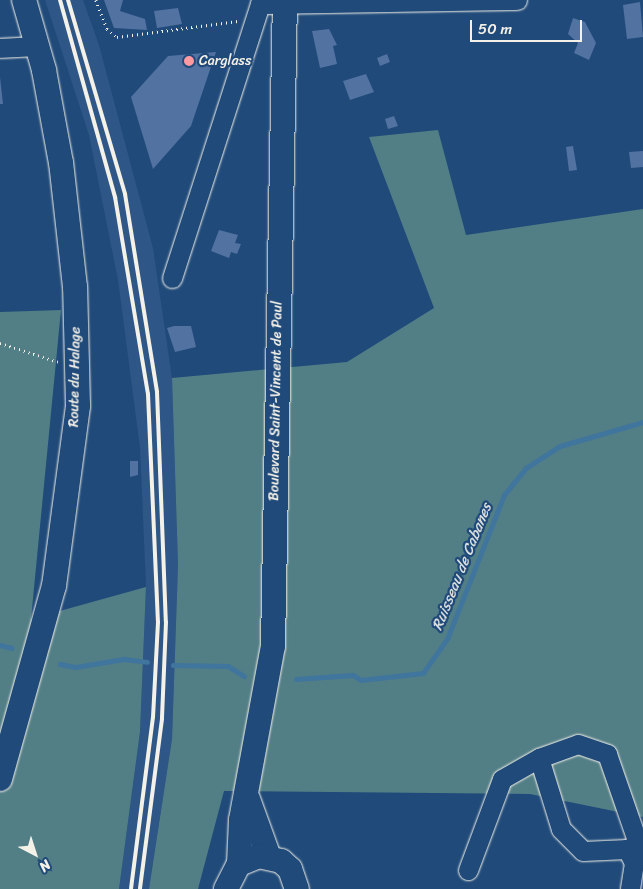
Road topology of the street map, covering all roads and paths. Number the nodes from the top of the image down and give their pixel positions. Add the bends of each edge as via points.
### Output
1 (24, 0) edge
2 (96, 0) edge
3 (517, 0) edge
4 (285, 2) edge
5 (255, 18) junction
6 (37, 46) junction
7 (0, 48) edge
8 (172, 278) dead end
9 (0, 343) edge
10 (77, 368) junction
11 (539, 758) junction
12 (0, 779) edge
13 (248, 799) junction
14 (637, 850) edge
15 (269, 857) junction
16 (239, 864) junction
17 (468, 870) dead end
18 (643, 876) edge
19 (226, 889) edge
20 (297, 889) edge
21 (630, 889) edge
22 (640, 889) edge

1 - 6 main road, Route du Halage
2 - 5 path via 107,29 117,37
3 - 4 street
4 - 5 street via 260,4
4 - 13 main road, Boulevard Saint-Vincent de Paul via 273,646
5 - 8 street
6 - 7 street
6 - 10 main road, Route du Halage via 61,163 75,287
9 - 10 path
10 - 12 main road, Route du Halage via 78,406 54,586
11 - 14 street via 561,829 584,851
11 - 14 street via 578,744 607,754
11 - 17 street via 502,778
13 - 15 main road, Boulevard Saint-Vincent de Paul
13 - 16 main road, Boulevard Saint-Vincent de Paul via 241,820
14 - 21 street
15 - 16 main road
15 - 20 main road via 290,869
16 - 19 main road
18 - 22 street

